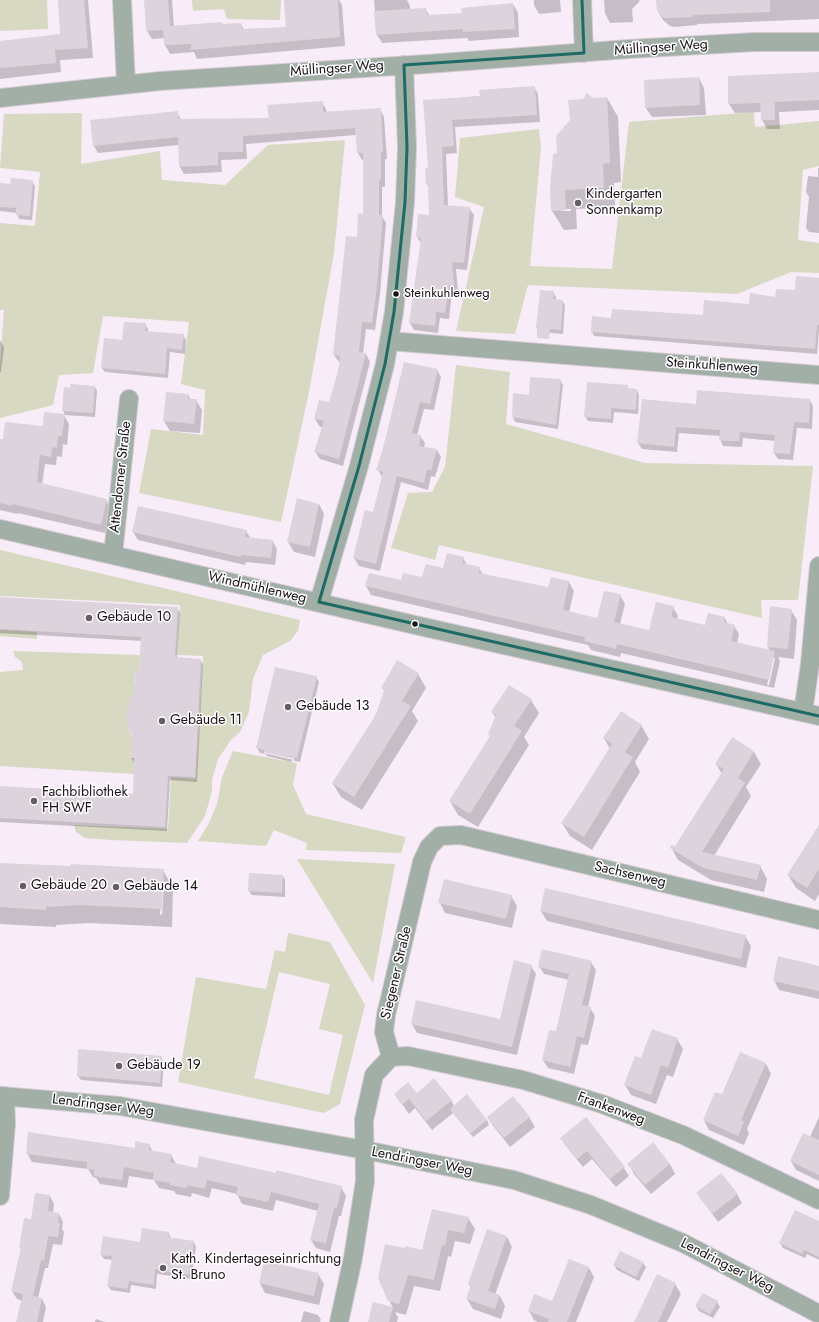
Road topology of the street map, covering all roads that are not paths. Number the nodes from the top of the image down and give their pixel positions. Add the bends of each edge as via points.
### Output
1 (122, 0) edge
2 (582, 0) edge
3 (819, 42) edge
4 (584, 53) junction
5 (404, 65) junction
6 (126, 84) junction
7 (0, 98) edge
8 (389, 340) junction
9 (819, 375) edge
10 (130, 399) dead end
11 (0, 528) edge
12 (112, 555) junction
13 (819, 566) edge
14 (319, 602) junction
15 (811, 714) edge
16 (440, 836) joint
17 (819, 920) edge
18 (391, 1058) junction
19 (3, 1096) edge
20 (365, 1150) junction
21 (0, 1196) edge
22 (819, 1200) edge
23 (819, 1314) edge
24 (339, 1322) edge

1 - 6 street
2 - 4 street
3 - 4 street, Müllingser Weg via 755,42
4 - 5 street, Müllingser Weg
5 - 6 street, Müllingser Weg
5 - 8 street via 407,147 405,202
6 - 7 street, Müllingser Weg
8 - 9 street, Steinkuhlenweg
8 - 14 street via 358,466
10 - 12 street, Attendorner Straße
11 - 12 street, Windmühlenweg
12 - 14 street, Windmühlenweg
13 - 15 street via 810,664
14 - 15 street, Windmühlenweg
16 - 17 street, Sachsenweg via 461,835
16 - 18 street, Siegener Straße via 429,847 422,862 386,1015 384,1032
18 - 20 street via 374,1075 364,1120
18 - 22 street, Frankenweg via 408,1056 523,1080 602,1104 683,1135
19 - 20 street, Lendringser Weg via 120,1106
19 - 21 street via 6,1124
20 - 23 street, Lendringser Weg via 514,1180 591,1205 683,1243
20 - 24 street via 365,1181

